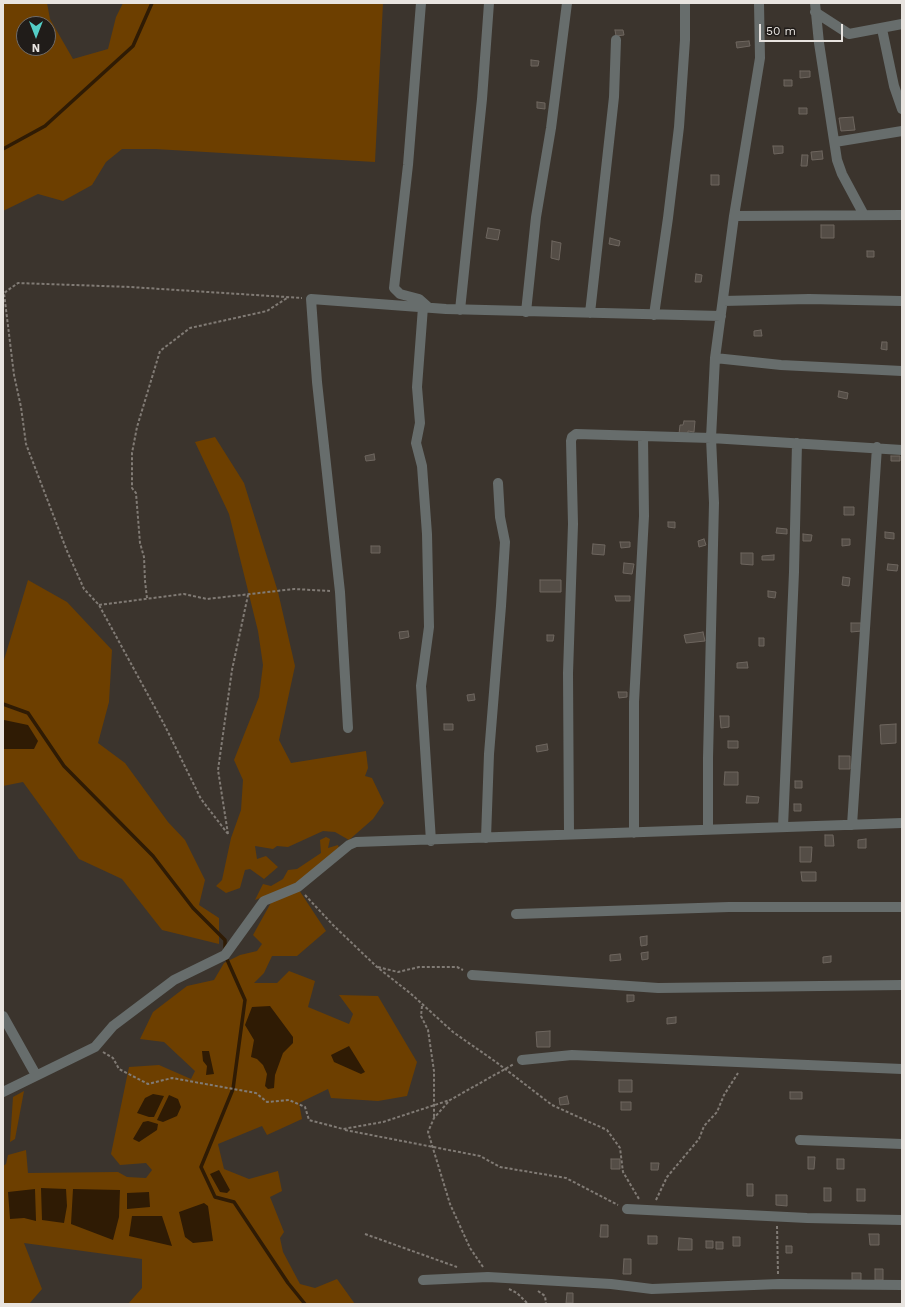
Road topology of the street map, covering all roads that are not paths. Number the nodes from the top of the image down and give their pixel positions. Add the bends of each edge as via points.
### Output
1 (421, 3) edge
2 (489, 3) edge
3 (567, 3) edge
4 (685, 3) edge
5 (759, 3) edge
6 (815, 7) edge
7 (902, 24) edge
8 (882, 29) junction
9 (616, 40) dead end
10 (902, 109) edge
11 (902, 131) edge
12 (835, 142) junction
13 (864, 215) junction
14 (902, 215) edge
15 (734, 216) junction
16 (723, 301) junction
17 (902, 301) edge
18 (426, 307) junction
19 (460, 310) junction
20 (526, 312) junction
21 (590, 313) junction
22 (654, 315) junction
23 (721, 316) junction
24 (715, 358) junction
25 (902, 371) edge
26 (643, 436) junction
27 (711, 438) junction
28 (797, 443) junction
29 (877, 447) junction
30 (902, 450) edge
31 (498, 483) dead end
32 (348, 728) dead end
33 (902, 823) edge
34 (852, 825) junction
35 (783, 827) junction
36 (708, 829) junction
37 (634, 833) junction
38 (569, 834) junction
39 (486, 838) junction
40 (431, 841) junction
41 (902, 907) edge
42 (516, 914) dead end
43 (472, 975) road end
44 (902, 985) edge
45 (3, 1016) edge
46 (522, 1060) road end
47 (902, 1069) edge
48 (36, 1075) junction
49 (3, 1092) edge
50 (800, 1140) dead end
51 (902, 1144) edge
52 (626, 1209) road end
53 (902, 1220) edge
54 (424, 1280) dead end
55 (902, 1285) edge

1 - 18 street via 408,165 394,288 400,294 419,299
2 - 19 street via 482,99
3 - 20 street via 552,121 536,217
4 - 22 street via 679,127
5 - 15 street via 760,58
6 - 8 street via 849,34
6 - 12 street via 818,43
7 - 8 street
8 - 10 street via 894,86
9 - 21 street via 614,98
11 - 12 street
12 - 13 street via 842,174
13 - 14 street
13 - 15 street
15 - 16 street
16 - 17 street
16 - 23 street
18 - 19 street
18 - 32 street via 311,299 317,382 340,592
18 - 40 street via 417,387 420,423 416,443 422,466 427,534 430,614 421,686
19 - 20 street
20 - 21 street
21 - 22 street
22 - 23 street
23 - 24 street
24 - 25 street via 781,365
24 - 27 street
26 - 27 street
26 - 37 street via 644,516 634,702
26 - 38 street via 576,434 571,441 573,524 568,673
27 - 28 street
27 - 36 street via 714,503
28 - 29 street
28 - 35 street
29 - 30 street
29 - 34 street
31 - 39 street via 500,517 505,542 489,754
33 - 34 street
34 - 35 street
35 - 36 street
36 - 37 street
37 - 38 street
38 - 39 street
39 - 40 street
40 - 48 street via 364,841 349,845 298,886 264,902 225,955 174,980 113,1026 95,1047
41 - 42 street via 729,907
43 - 44 street via 658,988
45 - 48 street
46 - 47 street via 572,1055
48 - 49 street
50 - 51 street
52 - 53 street
54 - 55 street via 488,1277 652,1288 779,1284

